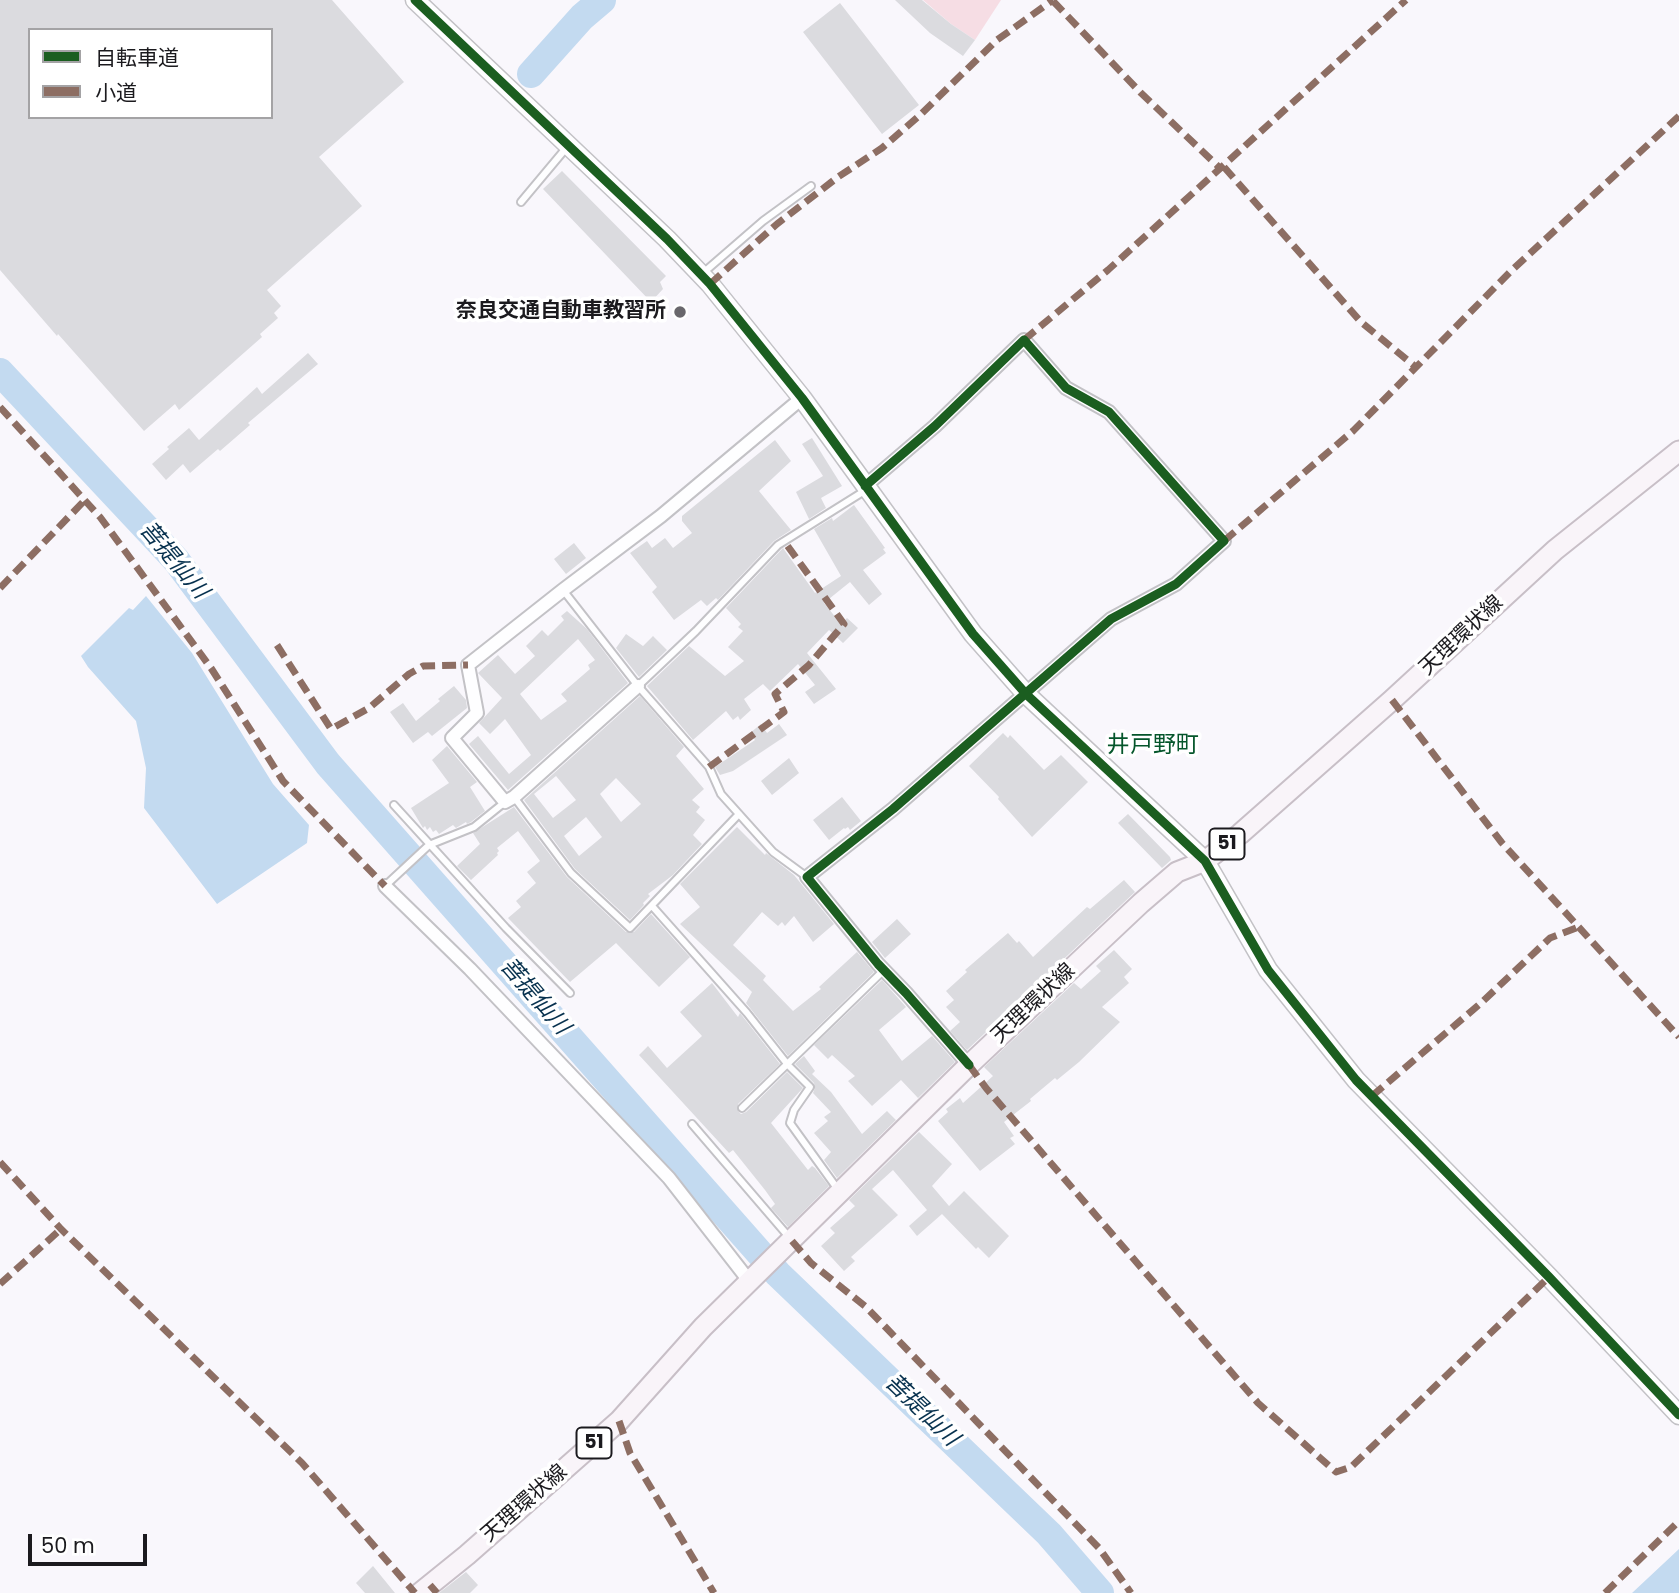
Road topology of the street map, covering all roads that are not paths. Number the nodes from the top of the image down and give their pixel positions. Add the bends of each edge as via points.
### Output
1 (415, 0) edge
2 (569, 145) junction
3 (811, 186) dead end
4 (521, 202) dead end
5 (702, 275) junction
6 (802, 398) junction
7 (1679, 451) edge
8 (866, 488) junction
9 (563, 590) junction
10 (638, 686) junction
11 (1026, 694) junction
12 (509, 799) junction
13 (394, 805) dead end
14 (739, 814) junction
15 (427, 846) junction
16 (1205, 862) junction
17 (807, 877) junction
18 (387, 884) joint
19 (652, 906) junction
20 (884, 970) junction
21 (570, 993) dead end
22 (788, 1065) junction
23 (969, 1065) junction
24 (743, 1108) dead end
25 (692, 1124) dead end
26 (840, 1193) junction
27 (790, 1244) junction
28 (752, 1280) junction
29 (1679, 1415) edge
30 (420, 1593) edge

1 - 2 street
2 - 4 lane
2 - 5 street
3 - 5 lane
5 - 6 street
6 - 8 street
6 - 9 street via 661,516
7 - 16 main road, 天理環状線 / 51 via 1555,550 1392,700
8 - 10 lane via 778,545
8 - 11 street via 973,634
8 - 11 street via 1024,340 1066,388 1109,412 1224,541 1176,584 1111,619
9 - 10 lane
9 - 12 street via 468,666 477,713 452,738
10 - 12 street
10 - 14 lane via 709,767 721,794
11 - 16 street
11 - 17 street
12 - 15 lane via 474,827
12 - 19 lane via 571,873 630,929
13 - 15 lane
14 - 17 lane via 773,852
14 - 19 lane
15 - 18 lane
15 - 21 lane
16 - 23 main road, 天理環状線 / 51 via 1177,872
16 - 29 street via 1268,970 1356,1080
17 - 20 street
18 - 28 street via 669,1178
19 - 22 lane
20 - 22 lane
20 - 23 street
22 - 24 lane
22 - 26 lane via 810,1087 790,1123
23 - 26 main road, 天理環状線 / 51
25 - 27 lane
26 - 27 main road, 天理環状線 / 51
27 - 28 main road, 天理環状線 / 51
28 - 30 main road, 天理環状線 / 51 via 618,1421

